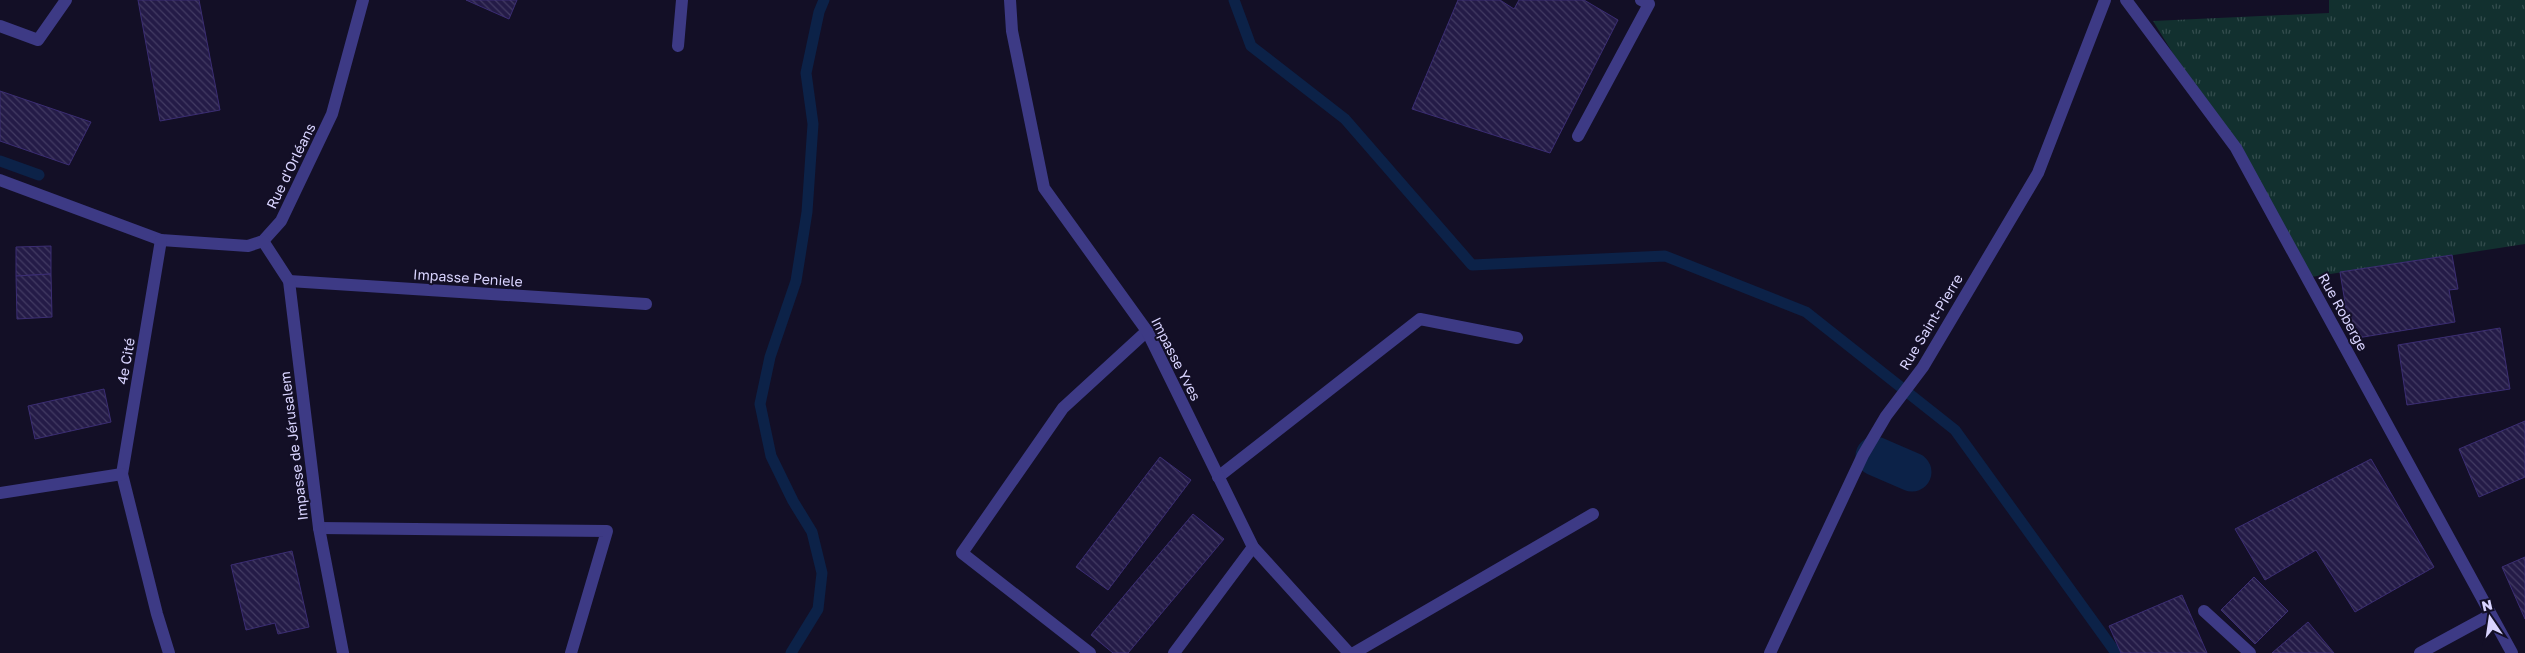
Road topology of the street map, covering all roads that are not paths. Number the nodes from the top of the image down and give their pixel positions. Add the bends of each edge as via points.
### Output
1 (66, 0) edge
2 (363, 0) edge
3 (682, 0) edge
4 (1010, 0) edge
5 (2105, 0) edge
6 (2126, 0) edge
7 (1648, 2) edge
8 (0, 26) edge
9 (678, 46) dead end
10 (1578, 136) dead end
11 (0, 180) edge
12 (161, 240) junction
13 (263, 241) junction
14 (289, 281) junction
15 (646, 304) dead end
16 (1148, 331) junction
17 (1517, 338) dead end
18 (122, 474) junction
19 (1218, 477) junction
20 (0, 493) edge
21 (1593, 514) dead end
22 (319, 528) junction
23 (1253, 547) junction
24 (2204, 611) dead end
25 (2490, 615) junction
26 (169, 653) edge
27 (344, 653) edge
28 (571, 653) edge
29 (1090, 653) edge
30 (1174, 653) edge
31 (1349, 653) edge
32 (1354, 653) edge
33 (1770, 653) edge
34 (2250, 653) edge
35 (2420, 653) edge
36 (2512, 653) edge

1 - 8 street via 38,40
2 - 13 street, Rue d'Orléans via 332,114 281,222
3 - 9 street
4 - 16 street, Impasse Yves via 1012,31 1044,188
5 - 33 street, Rue Saint-Pierre via 2038,173 1923,367 1886,416 1863,455
6 - 25 street, Rue Roberge via 2236,148
7 - 10 street
11 - 12 street
12 - 13 street via 248,246
12 - 18 street, 4e Cité
13 - 14 street, Impasse de Jérusalem
14 - 15 street, Impasse Peniele
14 - 22 street, Impasse de Jérusalem
16 - 19 street, Impasse Yves
16 - 29 street via 1063,408 962,553
17 - 19 street via 1420,319
18 - 20 street
18 - 26 street, 4e Cité
19 - 23 street, Impasse Yves
21 - 32 street
22 - 27 street, Impasse de Jérusalem
22 - 28 street via 607,530
23 - 30 street
23 - 31 street, Impasse Yves
24 - 34 street
25 - 35 street
25 - 36 street, Rue Roberge

